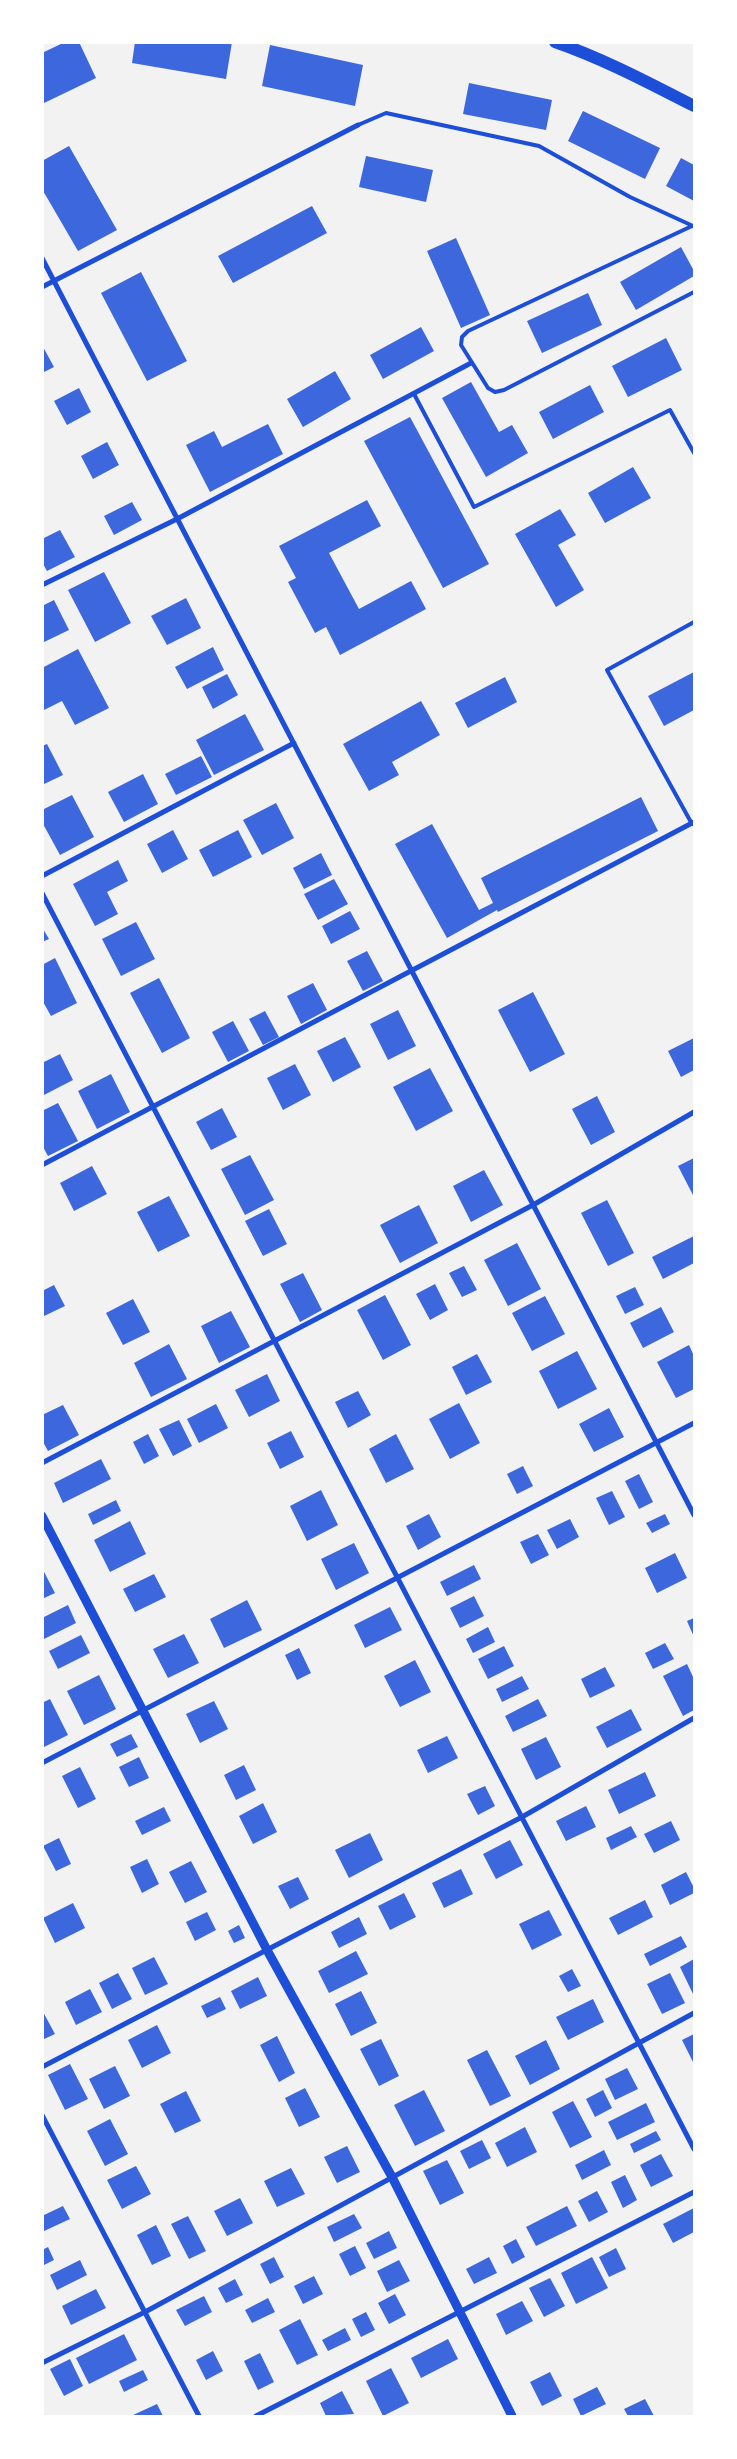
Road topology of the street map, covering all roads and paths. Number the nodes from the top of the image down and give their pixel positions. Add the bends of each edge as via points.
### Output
1 (555, 42) edge
2 (694, 106) edge
3 (358, 126) joint
4 (693, 227) edge
5 (42, 258) edge
6 (54, 281) junction
7 (42, 287) edge
8 (694, 292) edge
9 (471, 363) junction
10 (414, 394) junction
11 (694, 453) edge
12 (178, 519) junction
13 (42, 585) edge
14 (694, 622) edge
15 (294, 743) junction
16 (693, 823) edge
17 (42, 876) edge
18 (42, 893) edge
19 (412, 971) junction
20 (153, 1107) junction
21 (694, 1112) edge
22 (42, 1165) edge
23 (533, 1205) junction
24 (275, 1341) junction
25 (694, 1423) edge
26 (658, 1444) junction
27 (42, 1463) edge
28 (694, 1515) edge
29 (42, 1516) edge
30 (398, 1578) junction
31 (143, 1710) junction
32 (694, 1718) edge
33 (42, 1762) edge
34 (522, 1817) junction
35 (267, 1950) junction
36 (694, 2013) edge
37 (639, 2043) junction
38 (42, 2067) edge
39 (42, 2115) edge
40 (694, 2149) edge
41 (392, 2177) junction
42 (694, 2192) edge
43 (145, 2312) junction
44 (461, 2312) junction
45 (42, 2363) edge
46 (199, 2416) edge
47 (256, 2416) edge
48 (512, 2416) edge

1 - 2 main road via 628,72
3 - 4 lane via 386,113 539,146 630,198
3 - 6 street
4 - 9 lane via 468,331 462,337 461,345
5 - 6 street
6 - 7 street
6 - 12 street
8 - 9 lane via 504,390 496,392 488,388
9 - 10 street
10 - 11 lane via 474,507 670,410
10 - 12 street
12 - 13 street
12 - 15 street
14 - 16 lane via 606,670
15 - 17 street
15 - 19 street
16 - 19 street
18 - 20 street
19 - 20 street
19 - 23 street
20 - 22 street
20 - 24 street
21 - 23 street
23 - 24 street
23 - 26 street
24 - 27 street
24 - 30 street
25 - 26 street
26 - 28 street
26 - 30 street
29 - 31 street
30 - 31 street
30 - 34 street
31 - 33 street
31 - 35 street
32 - 34 street
34 - 35 street
34 - 37 street
35 - 38 street
35 - 41 street
36 - 37 street
37 - 40 street
37 - 41 street
39 - 43 street
41 - 43 street
41 - 44 street
42 - 44 street
43 - 45 street
43 - 46 street
44 - 47 street
44 - 48 street

